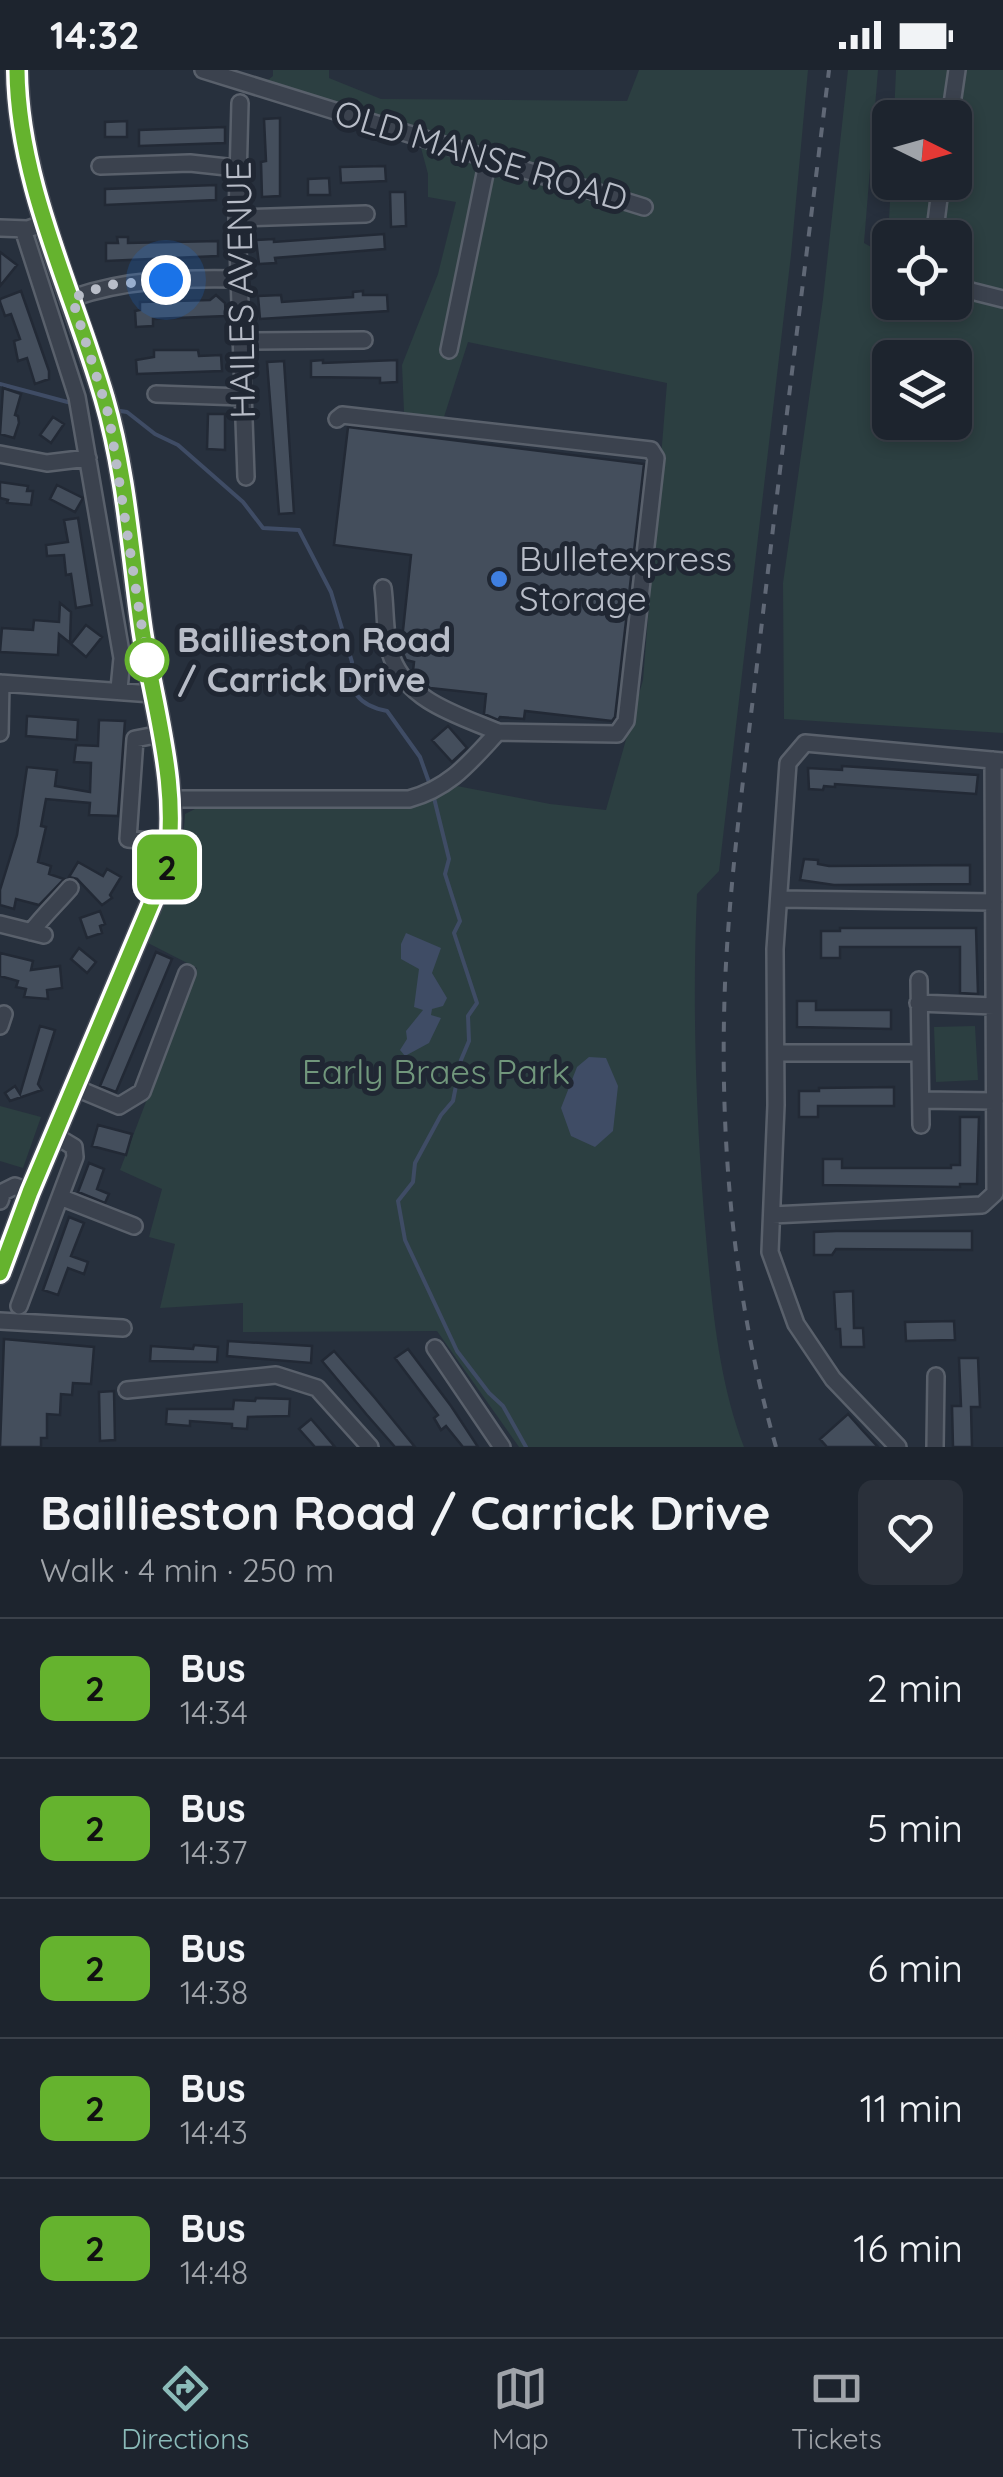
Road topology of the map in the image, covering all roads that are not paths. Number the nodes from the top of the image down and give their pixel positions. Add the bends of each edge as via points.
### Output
1 (17, 70) edge
2 (204, 70) edge
3 (957, 70) edge
4 (953, 100) edge
5 (240, 103) dead end
6 (488, 160) junction
7 (100, 166) dead end
8 (236, 168) junction
9 (644, 207) dead end
10 (366, 214) dead end
11 (237, 218) junction
12 (47, 222) junction
13 (0, 228) edge
14 (22, 229) junction
15 (238, 278) junction
16 (972, 292) edge
17 (72, 298) junction
18 (1003, 300) edge
19 (240, 340) junction
20 (364, 340) dead end
21 (449, 350) dead end
22 (156, 394) dead end
23 (242, 397) junction
24 (337, 419) dead end
25 (0, 454) edge
26 (88, 458) junction
27 (246, 476) dead end
28 (383, 588) dead end
29 (0, 683) edge
30 (119, 689) junction
31 (152, 694) junction
32 (498, 732) junction
33 (0, 733) edge
34 (161, 734) junction
35 (998, 761) edge
36 (171, 799) junction
37 (998, 831) edge
38 (171, 843) junction
39 (998, 865) edge
40 (70, 888) dead end
41 (779, 899) junction
42 (994, 902) junction
43 (0, 924) edge
44 (187, 973) dead end
45 (998, 978) edge
46 (918, 980) dead end
47 (918, 1003) junction
48 (994, 1006) junction
49 (776, 1053) junction
50 (920, 1053) junction
51 (76, 1088) junction
52 (922, 1100) junction
53 (995, 1101) junction
54 (922, 1125) dead end
55 (999, 1128) edge
56 (54, 1134) junction
57 (30, 1192) junction
58 (60, 1198) junction
59 (0, 1201) edge
60 (772, 1214) junction
61 (134, 1226) dead end
62 (0, 1273) edge
63 (19, 1306) dead end
64 (0, 1320) edge
65 (124, 1328) dead end
66 (435, 1348) dead end
67 (936, 1376) dead end
68 (127, 1390) dead end
69 (370, 1447) edge
70 (502, 1447) edge
71 (898, 1447) edge
72 (935, 1447) edge

1 - 12 main road via 21,125
2 - 6 street, OLD MANSE ROAD
3 - 4 street
5 - 8 street, HAILES AVENUE
6 - 9 street, OLD MANSE ROAD
6 - 21 street
7 - 8 street
8 - 11 street, HAILES AVENUE
10 - 11 street
11 - 15 street, HAILES AVENUE
12 - 14 street
12 - 17 main road
13 - 14 street
14 - 26 street via 78,404
15 - 17 street via 107,285
15 - 19 street, HAILES AVENUE
16 - 18 street
17 - 31 main road via 107,408
19 - 20 street
19 - 23 street, HAILES AVENUE
22 - 23 street
23 - 27 street, HAILES AVENUE
24 - 32 street via 651,450 656,458 626,721 618,734
25 - 26 street via 47,463
26 - 30 street via 122,658
28 - 32 street via 391,657 409,690
29 - 30 street
29 - 33 street
30 - 31 street
31 - 34 main road
32 - 36 street via 448,784 409,799
34 - 36 main road
34 - 38 street via 135,739 128,839
35 - 37 street
35 - 41 street via 805,743 788,763
36 - 38 main road
37 - 39 street
38 - 51 main road
39 - 42 street
40 - 43 street via 53,901 38,933
41 - 42 street
41 - 49 street
42 - 45 street
44 - 51 street via 142,1092 119,1106
45 - 48 street
46 - 47 street
47 - 48 street
47 - 50 street
48 - 53 street
49 - 50 street
49 - 60 street
50 - 52 street
51 - 56 main road
52 - 53 street
52 - 54 street
53 - 55 street
55 - 60 street via 996,1193 982,1204
56 - 57 main road
56 - 58 street via 74,1147 75,1157
57 - 59 street via 15,1186
57 - 62 main road
58 - 61 street
58 - 63 street
60 - 71 street via 770,1252 796,1324 833,1378
64 - 65 street
66 - 70 street
67 - 72 street
68 - 69 street via 276,1374 318,1388

